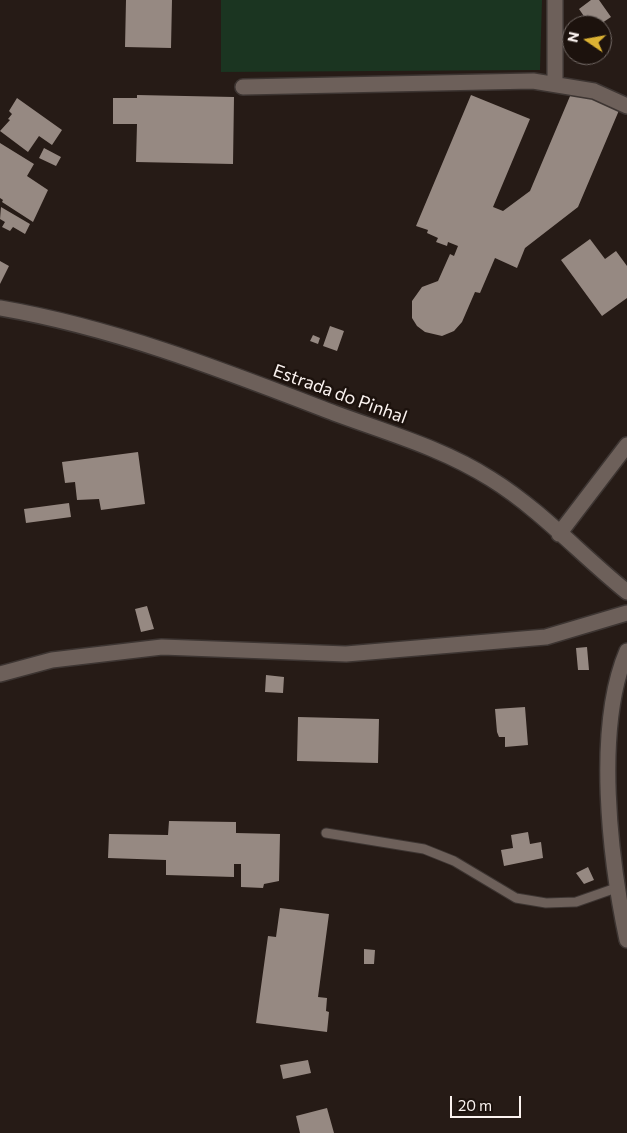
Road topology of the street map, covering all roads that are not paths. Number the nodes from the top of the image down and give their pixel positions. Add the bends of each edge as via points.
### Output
1 (556, 0) edge
2 (555, 83) junction
3 (243, 87) dead end
4 (627, 106) edge
5 (0, 308) edge
6 (627, 445) edge
7 (559, 534) junction
8 (627, 592) edge
9 (627, 613) edge
10 (627, 652) edge
11 (0, 674) edge
12 (326, 833) dead end
13 (616, 888) junction
14 (627, 940) edge

1 - 2 street
2 - 3 street
2 - 4 street via 594,91
5 - 7 street, Estrada do Pinhal via 138,342 426,446 456,459 530,505
6 - 7 street
7 - 8 street, Estrada do Pinhal
9 - 11 street via 546,637 346,654 162,647 52,660
10 - 13 street via 616,687 609,741 609,822
12 - 13 lane via 424,849 454,861 516,898 546,903 576,902
13 - 14 street

